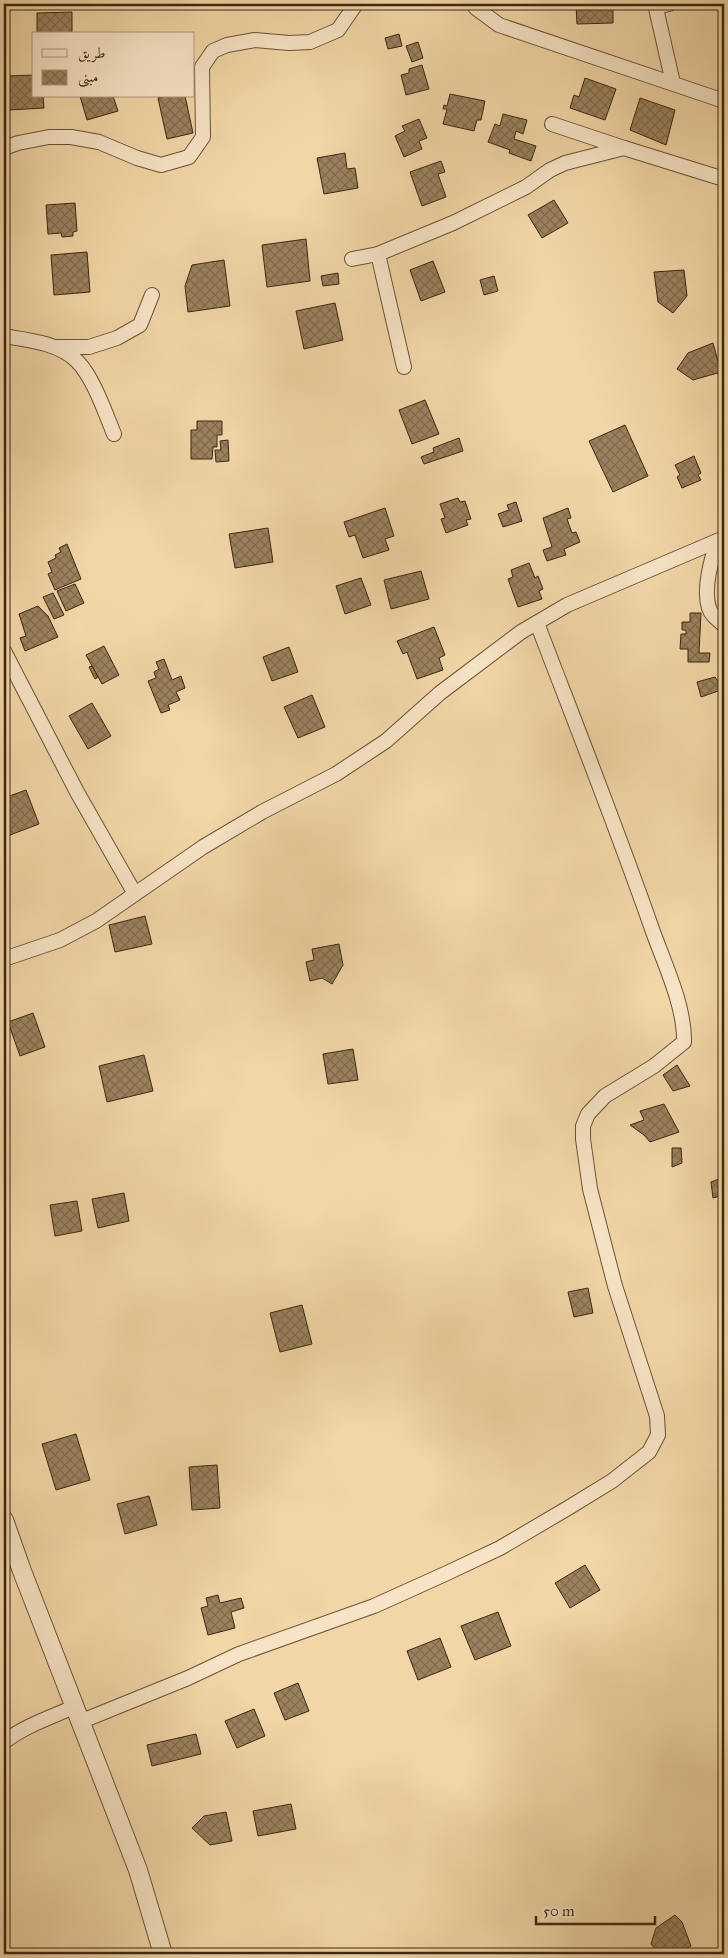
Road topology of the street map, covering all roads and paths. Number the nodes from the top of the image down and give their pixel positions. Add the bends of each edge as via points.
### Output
1 (356, 4) edge
2 (474, 4) edge
3 (660, 5) edge
4 (673, 83) junction
5 (724, 101) edge
6 (552, 124) dead end
7 (4, 148) edge
8 (624, 148) junction
9 (724, 178) edge
10 (378, 254) junction
11 (352, 259) dead end
12 (152, 295) dead end
13 (4, 336) edge
14 (56, 347) junction
15 (404, 367) dead end
16 (114, 434) dead end
17 (721, 540) edge
18 (536, 623) junction
19 (724, 625) edge
20 (4, 651) edge
21 (135, 894) junction
22 (4, 959) edge
23 (4, 1520) edge
24 (79, 1714) junction
25 (4, 1742) edge
26 (163, 1954) edge

1 - 7 street via 338,30 310,42 255,40 213,50 202,67 203,138 189,157 161,165 99,142 71,137 48,137
2 - 4 street via 499,25
3 - 4 street
4 - 5 street
6 - 8 street
8 - 9 street
8 - 10 street via 550,170 497,202
10 - 11 street
10 - 15 street
12 - 14 street via 140,325 117,338 89,347
13 - 14 street
14 - 16 street via 77,360
17 - 18 street via 567,605
17 - 19 street via 712,557 707,593 711,612
18 - 21 street via 440,693 386,741 336,774 203,847
18 - 24 street via 628,859 685,1030 684,1042 654,1066 605,1096 588,1114 583,1126 590,1189 616,1286 655,1408 658,1435 649,1452 612,1481 500,1548 374,1606 239,1654 188,1678
20 - 21 street via 77,792
21 - 22 street via 96,922 60,940
23 - 24 street
24 - 25 street via 38,1722
24 - 26 street via 138,1870

